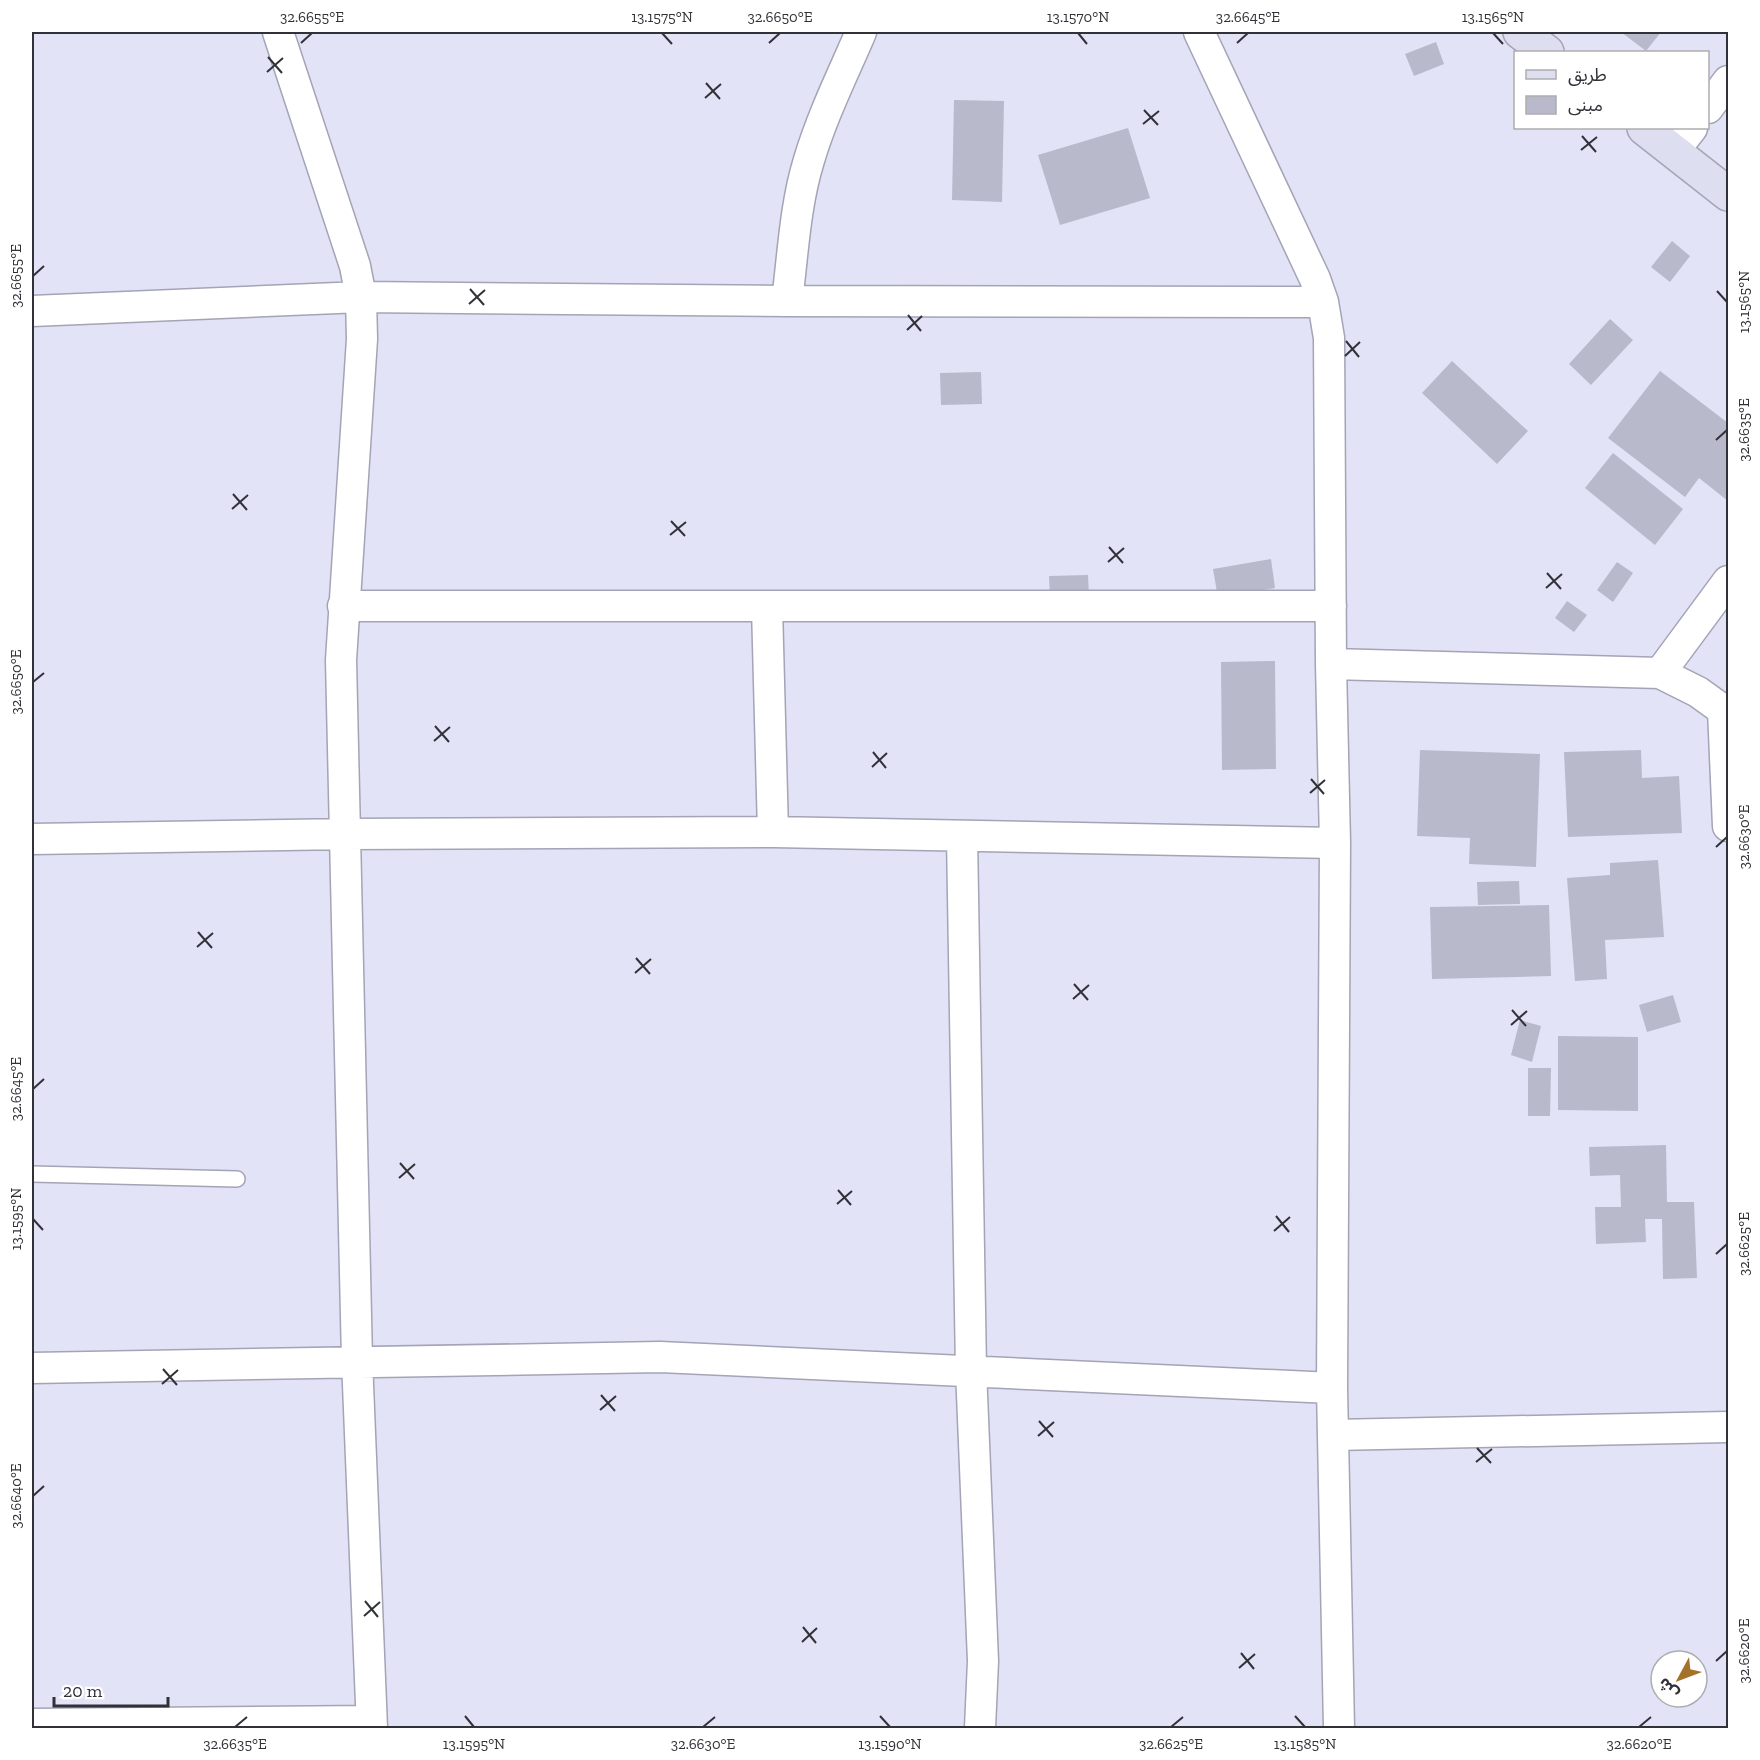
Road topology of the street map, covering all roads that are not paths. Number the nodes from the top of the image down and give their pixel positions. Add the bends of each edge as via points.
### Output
1 (278, 32) edge
2 (861, 32) edge
3 (1200, 32) edge
4 (1520, 32) edge
5 (1546, 51) edge
6 (1728, 81) edge
7 (1709, 105) edge
8 (1648, 129) edge
9 (1683, 139) edge
10 (1728, 194) edge
11 (361, 297) junction
12 (787, 301) junction
13 (1323, 302) junction
14 (32, 311) edge
15 (1728, 581) edge
16 (343, 606) junction
17 (1331, 606) junction
18 (767, 607) junction
19 (1331, 664) junction
20 (1660, 673) junction
21 (1726, 712) edge
22 (1728, 826) edge
23 (773, 832) junction
24 (346, 834) junction
25 (962, 836) junction
26 (32, 839) edge
27 (1335, 843) junction
28 (32, 1174) edge
29 (237, 1179) dead end
30 (357, 1360) junction
31 (32, 1368) edge
32 (971, 1370) junction
33 (1332, 1388) junction
34 (1728, 1427) edge
35 (1333, 1435) junction
36 (32, 1724) edge
37 (371, 1725) edge
38 (980, 1728) edge
39 (1339, 1728) edge

1 - 11 street via 355,266
2 - 12 street via 808,161
3 - 13 street via 1300,244
4 - 5 street
6 - 7 street
8 - 9 street
9 - 10 street
11 - 12 street
11 - 14 street
11 - 16 street via 362,339
12 - 13 street
13 - 17 street via 1329,338
15 - 20 street
16 - 18 street
16 - 24 street
17 - 18 street
17 - 19 street
18 - 23 street
19 - 20 street
19 - 27 street
20 - 21 street
21 - 22 street
23 - 24 street
23 - 25 street
24 - 26 street
24 - 30 street
25 - 27 street
25 - 32 street
27 - 33 street
28 - 29 lane
30 - 31 street
30 - 32 street via 660,1357
30 - 37 street
32 - 33 street
32 - 38 street via 982,1661
33 - 35 street
34 - 35 street
35 - 39 street
36 - 37 street

